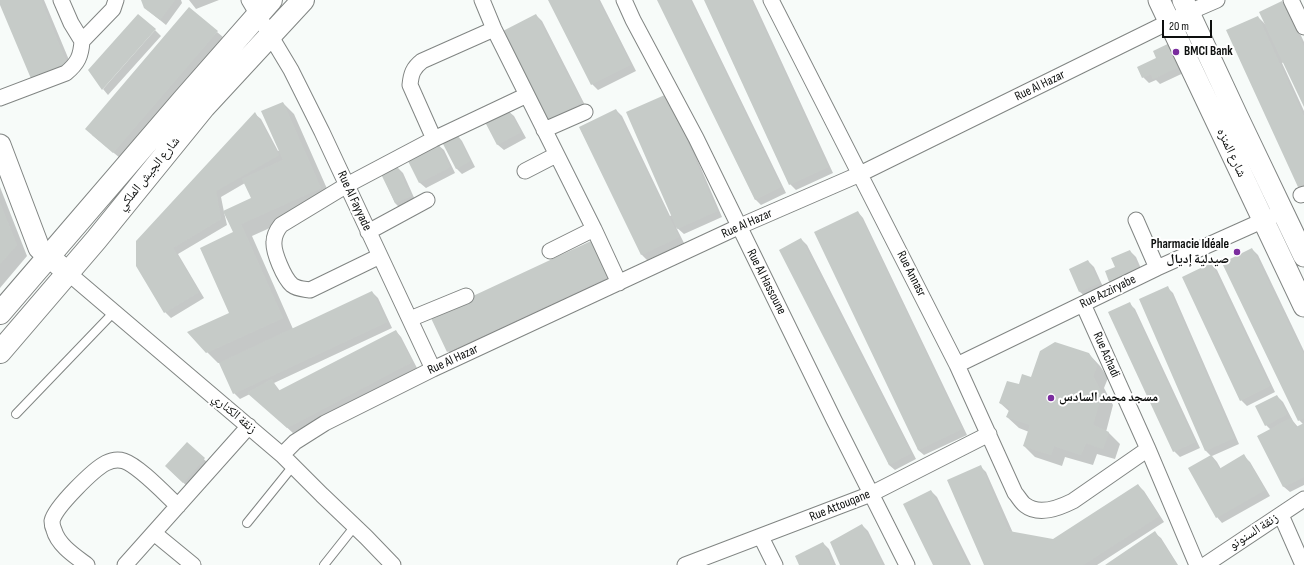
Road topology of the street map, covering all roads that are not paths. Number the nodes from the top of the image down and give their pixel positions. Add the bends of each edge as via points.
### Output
1 (61, 0) edge
2 (116, 0) edge
3 (303, 0) edge
4 (482, 0) edge
5 (624, 0) edge
6 (771, 0) edge
7 (1159, 0) edge
8 (1217, 0) edge
9 (1291, 0) edge
10 (259, 5) edge
11 (1186, 6) edge
12 (1169, 22) junction
13 (1304, 28) edge
14 (494, 29) junction
15 (271, 36) junction
16 (82, 41) junction
17 (527, 94) junction
18 (0, 98) edge
19 (585, 112) dead end
20 (544, 130) junction
21 (434, 140) junction
22 (0, 145) edge
23 (556, 155) junction
24 (525, 171) dead end
25 (860, 174) junction
26 (347, 185) junction
27 (428, 200) dead end
28 (1282, 211) junction
29 (1136, 220) dead end
30 (1262, 220) junction
31 (738, 227) junction
32 (594, 229) junction
33 (368, 232) junction
34 (550, 251) dead end
35 (49, 256) junction
36 (380, 256) junction
37 (1304, 256) edge
38 (1158, 268) junction
39 (67, 272) junction
40 (619, 283) junction
41 (466, 296) dead end
42 (1083, 304) junction
43 (1304, 306) edge
44 (114, 312) junction
45 (0, 313) edge
46 (410, 319) junction
47 (0, 352) edge
48 (957, 365) junction
49 (433, 369) junction
50 (16, 414) dead end
51 (249, 426) junction
52 (989, 434) junction
53 (1148, 449) junction
54 (282, 455) junction
55 (293, 466) junction
56 (871, 494) junction
57 (1304, 499) edge
58 (178, 506) junction
59 (1281, 515) junction
60 (247, 523) dead end
61 (355, 526) junction
62 (154, 533) junction
63 (761, 537) junction
64 (87, 565) edge
65 (125, 565) edge
66 (194, 565) edge
67 (324, 565) edge
68 (393, 565) edge
69 (685, 565) edge
70 (775, 565) edge
71 (907, 565) edge
72 (1198, 565) edge
73 (1205, 565) edge
74 (1303, 565) edge

1 - 16 street
2 - 16 street via 113,9
3 - 15 main road, شارع الجيش الملكي
4 - 14 street
5 - 31 street, Rue Al Hassoune via 696,138
6 - 25 street, Rue Annasr
7 - 12 street, شارع المنزه
8 - 11 street, Rue Al Hazar
9 - 13 street
10 - 15 street, Rue Al Fayyade
10 - 35 main road, شارع الجيش الملكي
11 - 12 street, Rue Al Hazar
11 - 28 street, شارع المنزه
12 - 25 street, Rue Al Hazar
12 - 30 street, شارع المنزه
14 - 17 street
14 - 21 street via 422,61 414,68 410,76 410,85
15 - 26 street, Rue Al Fayyade via 291,70
15 - 39 main road, شارع الجيش الملكي via 204,107
16 - 18 street via 79,60 66,73
17 - 20 street
17 - 21 street
19 - 20 street
20 - 23 street
21 - 26 street
22 - 35 street via 39,248
23 - 24 street
23 - 32 street
25 - 31 street, Rue Al Hazar
25 - 48 street, Rue Annasr
26 - 33 street, Rue Al Fayyade
26 - 36 street via 281,225 276,231 273,240 274,250 282,269 292,285 302,290 310,290
27 - 33 street
28 - 30 street, Rue Azziryabe
28 - 37 street, شارع المنزه
29 - 38 street
30 - 38 street, Rue Azziryabe
30 - 43 street, شارع المنزه
31 - 40 street, Rue Al Hazar
31 - 56 street, Rue Al Hassoune
32 - 34 street
32 - 40 street
33 - 36 street, Rue Al Fayyade
35 - 39 street
35 - 45 main road, شارع الجيش الملكي
36 - 46 street, Rue Al Fayyade
38 - 42 street, Rue Azziryabe
39 - 44 street, زنقة الكناري
39 - 47 main road, شارع الجيش الملكي
40 - 49 street, Rue Al Hazar
41 - 46 street
42 - 48 street, Rue Azziryabe
42 - 53 street, Rue Achadi
44 - 50 lane
44 - 51 street, زنقة الكناري
46 - 49 street, Rue Al Fayyade
48 - 52 street, Rue Annasr
49 - 54 street, Rue Al Hazar via 326,423 295,442
51 - 54 street, زنقة الكناري
51 - 58 street
52 - 53 street, Rue Annasr via 1015,492 1025,505 1036,510 1059,508 1073,501
52 - 56 street, Rue Attouqane
53 - 72 street, Rue Achadi
54 - 55 street, زنقة الكناري
55 - 60 lane
55 - 61 street, زنقة الكناري
56 - 63 street, Rue Attouqane
56 - 71 street, Rue Al Hassoune
57 - 59 street, زنقة السنونو
58 - 62 street
58 - 64 street via 129,463 114,460 105,463 74,491 57,510 52,521 58,540
59 - 73 street, زنقة السنونو
59 - 74 street
61 - 67 lane
61 - 68 street, زنقة الكناري
62 - 65 street
62 - 66 street
63 - 69 street, Rue Attouqane
63 - 70 street

